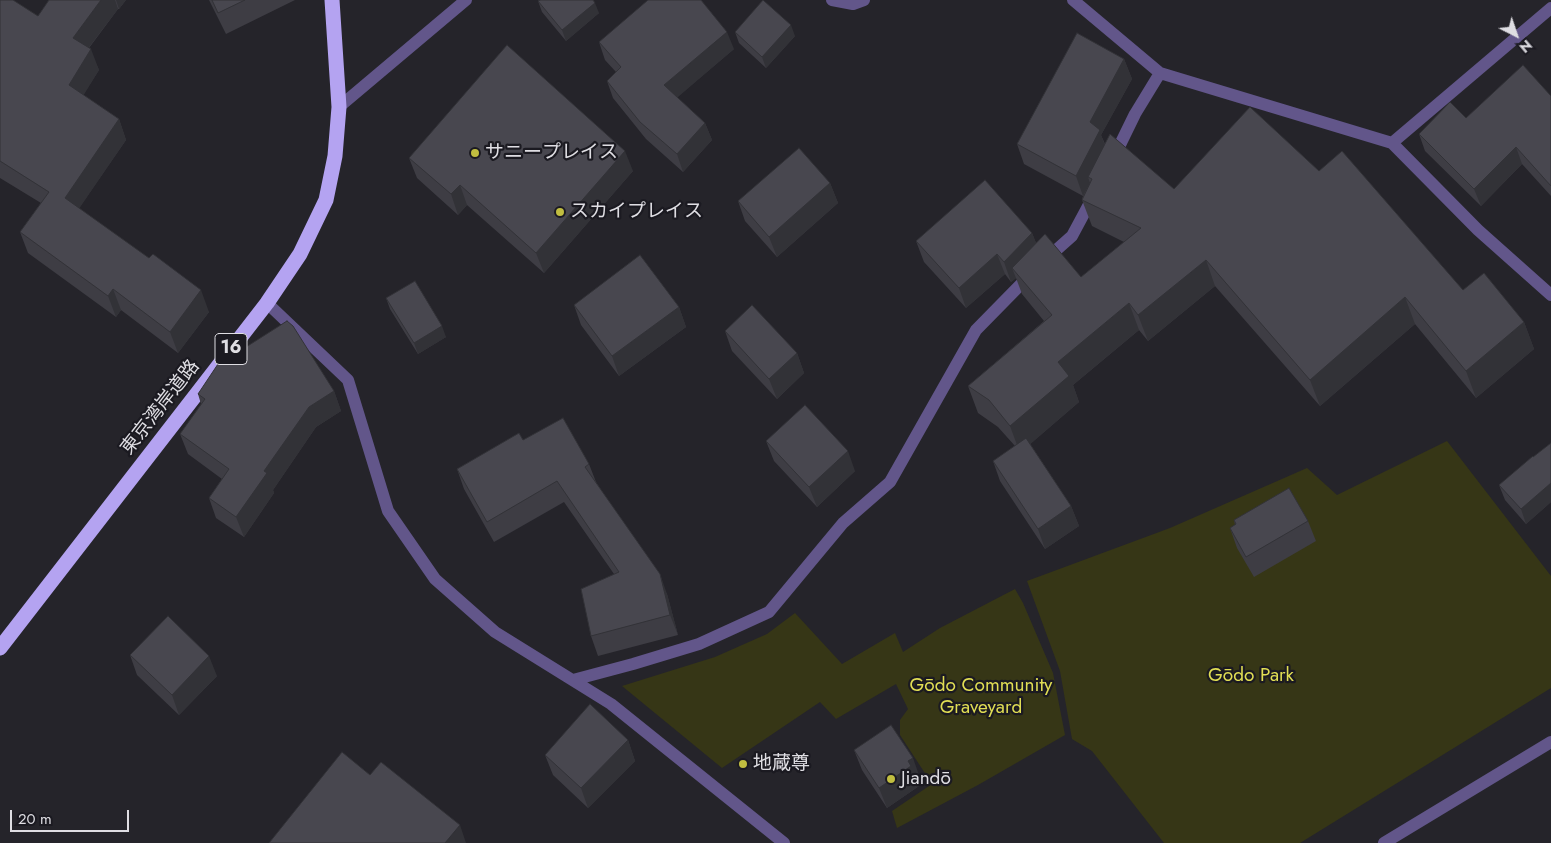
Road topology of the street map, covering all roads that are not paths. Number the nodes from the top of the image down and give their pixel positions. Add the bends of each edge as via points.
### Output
1 (332, 0) edge
2 (466, 0) edge
3 (832, 0) edge
4 (864, 0) edge
5 (1073, 0) edge
6 (1551, 8) edge
7 (1160, 73) junction
8 (339, 106) junction
9 (1392, 143) junction
10 (1110, 164) edge
11 (1101, 181) edge
12 (1551, 295) edge
13 (267, 303) junction
14 (0, 648) edge
15 (572, 680) junction
16 (1551, 742) edge
17 (784, 843) edge
18 (1384, 843) edge

1 - 8 highway, 東京湾岸道路 / 16
2 - 8 street
3 - 4 street via 853,4
5 - 7 street
6 - 9 street
7 - 9 street
7 - 10 street
8 - 13 highway, 東京湾岸道路 / 16 via 335,156 326,200 300,254
9 - 12 street via 1478,230
11 - 15 street via 1072,236 1048,256 976,330 890,482 843,523 769,612 700,644
13 - 14 highway, 東京湾岸道路 / 16
13 - 15 street via 348,380 388,510 435,579 495,632
15 - 17 street via 611,704
16 - 18 street

